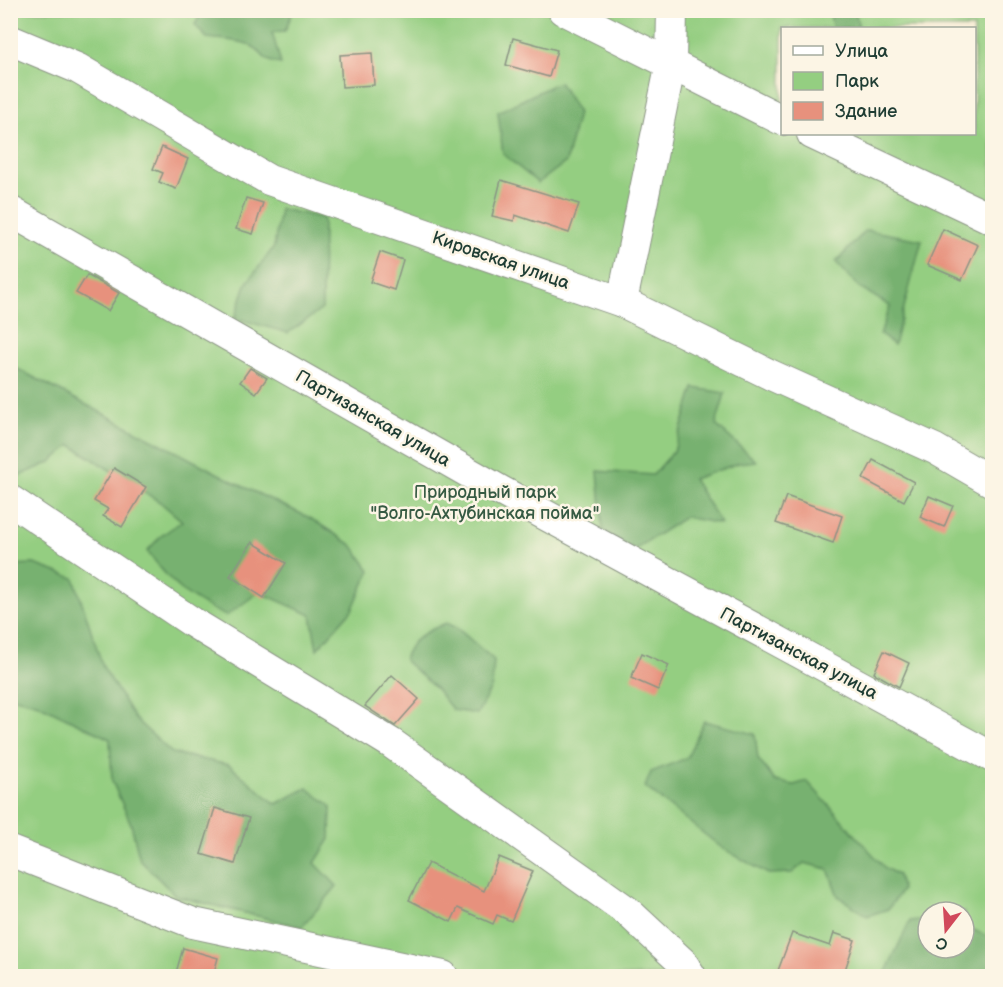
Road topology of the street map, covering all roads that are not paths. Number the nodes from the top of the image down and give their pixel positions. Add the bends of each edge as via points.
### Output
1 (563, 10) edge
2 (672, 10) edge
3 (10, 40) edge
4 (670, 63) junction
5 (781, 119) edge
6 (814, 135) edge
7 (10, 211) edge
8 (993, 219) edge
9 (622, 302) junction
10 (993, 482) edge
11 (10, 500) edge
12 (993, 757) edge
13 (10, 851) edge
14 (443, 976) edge
15 (691, 976) edge

1 - 4 street
2 - 4 street
3 - 9 street, Кировская улица via 77,68 269,180
4 - 5 street
4 - 9 street
6 - 8 street
7 - 12 street, Партизанская улица via 501,491
9 - 10 street, Кировская улица via 935,449
11 - 15 street via 192,622 391,743 627,911 682,962
13 - 14 street via 193,923

